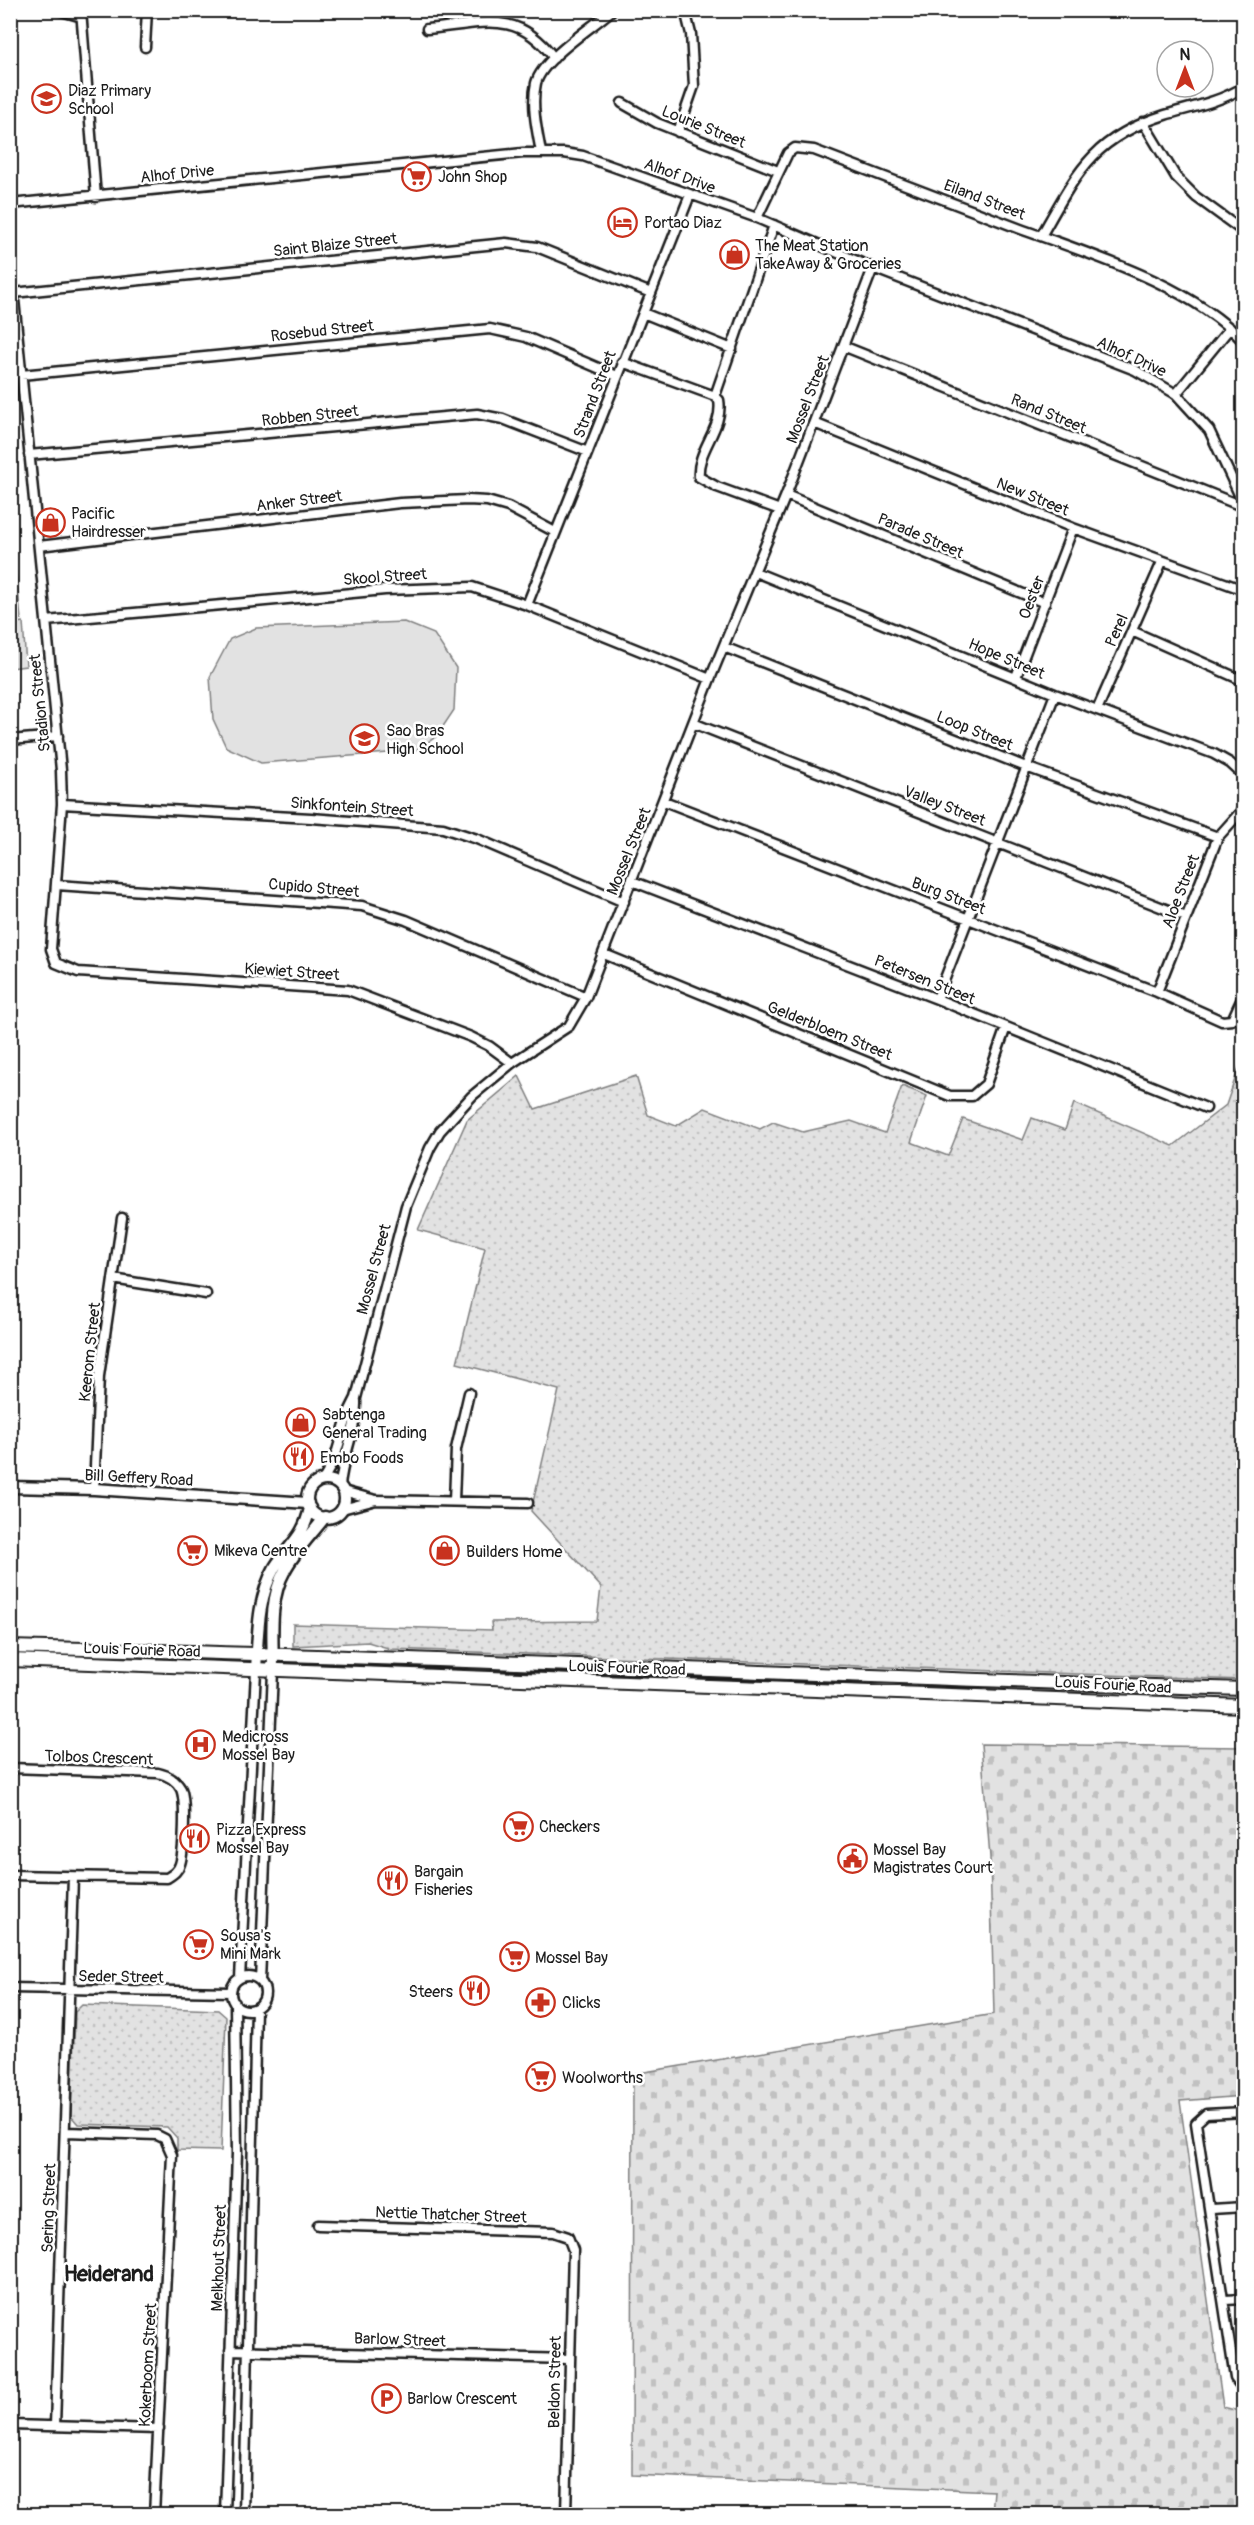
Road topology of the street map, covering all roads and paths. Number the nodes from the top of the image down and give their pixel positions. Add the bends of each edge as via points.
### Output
1 (58, 10) edge
2 (147, 10) edge
3 (612, 10) edge
4 (685, 10) edge
5 (81, 14) edge
6 (428, 29) dead end
7 (145, 47) dead end
8 (554, 58) junction
9 (1244, 87) edge
10 (622, 103) dead end
11 (1143, 122) junction
12 (678, 132) junction
13 (541, 152) junction
14 (778, 171) junction
15 (690, 195) junction
16 (96, 196) junction
17 (10, 204) edge
18 (757, 218) junction
19 (774, 225) junction
20 (1244, 231) edge
21 (1041, 236) junction
22 (10, 260) edge
23 (873, 268) junction
24 (13, 293) junction
25 (651, 293) junction
26 (643, 313) junction
27 (1230, 328) junction
28 (1244, 342) edge
29 (843, 346) junction
30 (732, 349) junction
31 (622, 362) junction
32 (21, 375) junction
33 (617, 376) junction
34 (1176, 394) junction
35 (716, 396) junction
36 (814, 423) junction
37 (588, 452) junction
38 (29, 455) junction
39 (786, 495) junction
40 (1244, 506) edge
41 (780, 510) junction
42 (1073, 528) junction
43 (555, 532) junction
44 (39, 546) junction
45 (1162, 562) junction
46 (755, 572) junction
47 (1244, 590) edge
48 (1045, 603) junction
49 (527, 605) junction
50 (46, 621) junction
51 (1132, 631) junction
52 (724, 647) junction
53 (1016, 677) junction
54 (710, 679) junction
55 (1244, 681) edge
56 (1055, 694) junction
57 (1097, 710) junction
58 (693, 723) junction
59 (58, 736) junction
60 (10, 740) edge
61 (1026, 767) junction
62 (1244, 776) edge
63 (664, 801) junction
64 (62, 804) junction
65 (1244, 808) edge
66 (1218, 837) junction
67 (999, 842) junction
68 (633, 881) junction
69 (57, 885) junction
70 (624, 902) junction
71 (1186, 916) junction
72 (968, 918) junction
73 (604, 954) junction
74 (56, 963) joint
75 (1157, 992) junction
76 (1244, 994) edge
77 (586, 997) junction
78 (937, 999) junction
79 (1006, 1028) junction
80 (512, 1063) junction
81 (1206, 1108) dead end
82 (122, 1218) dead end
83 (113, 1279) junction
84 (206, 1294) dead end
85 (469, 1393) dead end
86 (356, 1398) junction
87 (323, 1480) junction
88 (10, 1487) edge
89 (94, 1489) junction
90 (342, 1489) junction
91 (376, 1500) junction
92 (309, 1501) junction
93 (454, 1501) junction
94 (528, 1503) dead end
95 (342, 1509) junction
96 (325, 1517) junction
97 (10, 1647) edge
98 (257, 1653) junction
99 (273, 1653) junction
100 (10, 1660) edge
101 (256, 1671) junction
102 (273, 1671) junction
103 (1244, 1689) edge
104 (1244, 1706) edge
105 (10, 1768) edge
106 (10, 1875) edge
107 (73, 1877) junction
108 (240, 1978) junction
109 (260, 1981) junction
110 (10, 1988) edge
111 (71, 1990) junction
112 (231, 1992) junction
113 (235, 2004) junction
114 (256, 2008) junction
115 (1244, 2112) edge
116 (66, 2132) junction
117 (1244, 2207) edge
118 (1211, 2209) junction
119 (318, 2225) dead end
120 (573, 2250) joint
121 (1244, 2299) edge
122 (1225, 2300) junction
123 (230, 2350) junction
124 (246, 2350) junction
125 (569, 2359) junction
126 (1244, 2390) edge
127 (10, 2425) edge
128 (55, 2426) junction
129 (159, 2429) junction
130 (154, 2514) edge
131 (225, 2514) edge
132 (244, 2514) edge
133 (566, 2514) edge

1 - 5 street
2 - 7 street
3 - 8 street
4 - 12 street via 695,76
5 - 16 street
6 - 8 street via 509,23 533,34
8 - 13 street via 536,84
9 - 11 street via 1218,100
10 - 12 street, Lourie Street
11 - 20 street via 1176,177 1196,197
11 - 21 street via 1118,134 1081,168
12 - 14 street, Lourie Street
13 - 15 street, Alhof Drive via 583,156
13 - 16 street, Alhof Drive
14 - 18 street, Eiland Street
14 - 21 street, Eiland Street via 788,153 804,147
15 - 18 street, Alhof Drive
15 - 25 street, Strand Street
16 - 17 street, Alhof Drive
18 - 19 street, Alhof Drive
19 - 23 street, Alhof Drive
19 - 30 street
21 - 27 street, Eiland Street via 1182,294
22 - 24 street, Stadion Street
23 - 29 street, Mossel Street
23 - 34 street, Alhof Drive via 1135,370
24 - 25 street, Saint Blaize Street via 506,243 537,247
24 - 32 street, Stadion Street
25 - 26 street, Strand Street
26 - 30 street
26 - 31 street, Strand Street
27 - 28 street, Eiland Street
27 - 34 street
29 - 36 street, Mossel Street
29 - 40 street, Rand Street
30 - 35 street
31 - 33 street, Strand Street
31 - 35 street
32 - 33 street, Rosebud Street via 490,329 510,331
32 - 38 street, Stadion Street
33 - 37 street, Strand Street
34 - 40 street, Alhof Drive via 1209,430
35 - 41 street via 720,415 699,464 699,477
36 - 39 street, Mossel Street
36 - 42 street, New Street
37 - 38 street, Robben Street via 503,419 477,414
37 - 43 street, Strand Street
38 - 44 street, Stadion Street
39 - 41 street, Mossel Street
39 - 48 street, Parade Street
41 - 46 street, Mossel Street
42 - 45 street, New Street
42 - 48 street, Oester
43 - 44 street, Anker Street via 508,507 487,501 456,500 400,503
43 - 49 street, Strand Street
44 - 50 street, Stadion Street
45 - 47 street, New Street
45 - 51 street, Perel
46 - 52 street, Mossel Street
46 - 53 street, Hope Street
48 - 53 street, Oester
49 - 50 street, Skool Street via 478,588 443,586
49 - 54 street, Skool Street
50 - 59 street, Stadion Street
51 - 55 street
51 - 57 street, Perel
52 - 54 street, Mossel Street
52 - 61 street, Loop Street
53 - 56 street, Hope Street
54 - 58 street, Mossel Street
56 - 57 street, Hope Street
56 - 61 street
57 - 62 street, Hope Street via 1214,754 1230,762
58 - 63 street, Mossel Street
58 - 67 street, Valley Street
59 - 60 street
59 - 64 street, Stadion Street
61 - 66 street, Loop Street
61 - 67 street
63 - 68 street, Mossel Street
63 - 72 street, Burg Street
64 - 69 street, Stadion Street
64 - 70 street, Sinkfontein Street via 443,828
65 - 66 street, Aloe Street
66 - 71 street, Aloe Street
67 - 71 street, Valley Street
67 - 72 street
68 - 70 street, Mossel Street
68 - 78 street, Petersen Street
69 - 74 street, Stadion Street via 51,949
69 - 77 street, Cupido Street via 362,906 406,920
70 - 73 street, Mossel Street
71 - 75 street, Aloe Street
72 - 75 street, Burg Street
72 - 78 street
73 - 77 street, Mossel Street
73 - 79 street, Gelderbloem Street via 950,1096 972,1096 987,1084
74 - 80 street, Kiewiet Street via 78,972 348,990 471,1037
75 - 76 street, Burg Street via 1222,1021 1232,1020
77 - 80 street, Mossel Street via 569,1026
78 - 79 street, Petersen Street
79 - 81 street, Petersen Street
80 - 86 street, Mossel Street via 465,1103 430,1148 406,1206
82 - 83 street, Keerom Street
83 - 84 street
83 - 89 street, Keerom Street via 99,1376
85 - 93 street via 456,1449
86 - 87 street via 334,1461
86 - 90 street via 341,1466
87 - 90 street
87 - 92 street via 314,1484
88 - 89 street, Bill Geffery Road
89 - 92 street, Bill Geffery Road
90 - 91 street
90 - 95 street
91 - 93 street
91 - 95 street
92 - 96 street
92 - 98 street via 304,1530 275,1567 264,1593
93 - 94 street
95 - 96 street
96 - 99 street via 283,1573 273,1610
97 - 98 main road, Louis Fourie Road
98 - 99 main road, Louis Fourie Road
98 - 101 street
99 - 102 street
99 - 103 main road, Louis Fourie Road
100 - 101 main road, Louis Fourie Road
101 - 102 main road, Louis Fourie Road
101 - 108 street
102 - 104 main road, Louis Fourie Road
102 - 109 street
105 - 107 street, Tolbos Crescent via 158,1773 180,1787 183,1847 174,1873 159,1880
106 - 107 street, Tolbos Crescent
107 - 111 street, Sering Street
108 - 109 street
108 - 112 street
109 - 114 street via 265,1994
110 - 111 street, Seder Street
111 - 112 street, Seder Street
111 - 116 street, Sering Street
112 - 113 street
113 - 114 street via 244,2010
113 - 123 street, Melkhout Street via 237,2153
114 - 124 street, Melkhout Street
115 - 118 street via 1203,2115 1196,2123
116 - 128 street, Sering Street
116 - 129 street, Kokerboom Street via 148,2134 165,2139 170,2147
117 - 118 street
118 - 122 street
119 - 120 street, Nettie Thatcher Street via 553,2232 568,2237
120 - 125 street, Beldon Street
121 - 122 street
122 - 126 street via 1235,2378
123 - 124 street, Barlow Street
123 - 131 street, Melkhout Street
124 - 125 street, Barlow Street
124 - 132 street, Melkhout Street
125 - 133 street, Beldon Street
127 - 128 street
128 - 129 street
129 - 130 street, Kokerboom Street

